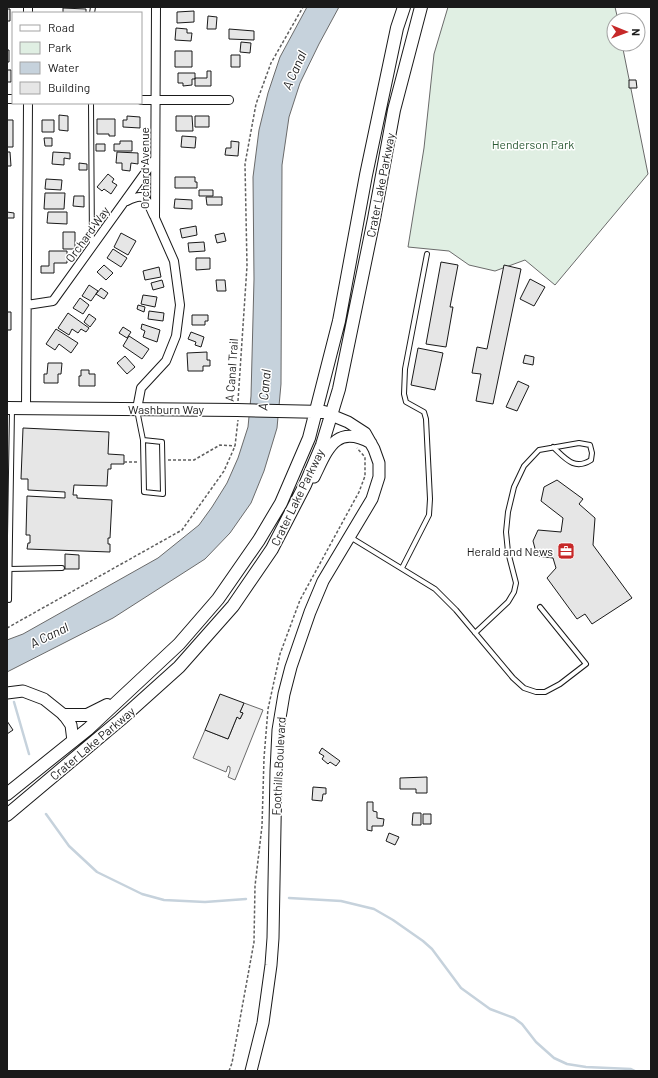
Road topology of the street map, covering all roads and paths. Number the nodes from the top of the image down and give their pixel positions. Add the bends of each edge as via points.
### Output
1 (156, 7) edge
2 (303, 7) edge
3 (404, 7) edge
4 (421, 7) edge
5 (142, 100) edge
6 (156, 100) junction
7 (229, 100) dead end
8 (28, 104) edge
9 (92, 104) edge
10 (156, 159) junction
11 (124, 202) junction
12 (156, 218) junction
13 (92, 247) junction
14 (427, 254) dead end
15 (27, 305) junction
16 (9, 408) edge
17 (26, 408) junction
18 (137, 410) junction
19 (238, 410) junction
20 (324, 413) junction
21 (143, 440) junction
22 (371, 443) junction
23 (235, 446) junction
24 (553, 447) junction
25 (163, 460) junction
26 (124, 462) dead end
27 (143, 462) junction
28 (299, 497) junction
29 (350, 537) junction
30 (62, 568) dead end
31 (402, 568) junction
32 (9, 569) junction
33 (9, 600) dead end
34 (540, 607) dead end
35 (7, 628) edge
36 (475, 633) junction
37 (128, 692) junction
38 (7, 694) edge
39 (64, 715) junction
40 (73, 741) junction
41 (7, 794) edge
42 (7, 815) edge
43 (251, 1071) edge

1 - 6 street, Orchard Avenue
2 - 19 path, A Canal Trail via 268,70 256,104 245,164 247,266
3 - 20 main road, Crater Lake Parkway via 397,28 368,167
4 - 20 main road, Crater Lake Parkway via 394,110 339,389
5 - 6 street
6 - 7 street
6 - 10 street, Orchard Avenue
8 - 15 street
9 - 13 lane
10 - 11 street, Orchard Way
10 - 12 street, Orchard Avenue
11 - 12 street via 142,196
11 - 13 street, Orchard Way
12 - 18 street, Orchard Avenue via 174,261 180,305 176,336 166,361 141,388
13 - 15 street, Orchard Way via 53,301
14 - 31 lane via 405,369 404,394 406,402 424,412 426,418 429,514
15 - 17 street
16 - 17 main road, Washburn Way
16 - 32 lane
17 - 18 main road, Washburn Way
18 - 19 main road, Washburn Way
18 - 21 lane
19 - 20 main road, Washburn Way
19 - 23 path, A Canal Trail
20 - 22 main road, Foothills Boulevard via 348,422 366,433
20 - 28 main road, Crater Lake Parkway via 322,445
20 - 37 main road, Crater Lake Parkway via 309,438 281,503 260,540 218,599 180,644
21 - 25 lane via 162,442
21 - 27 lane
22 - 28 main road via 348,436 337,440 326,452 312,482
22 - 29 main road, Foothills Boulevard via 380,463 379,477 372,498
23 - 25 path via 220,445 194,460
23 - 35 path, A Canal Trail via 224,471 182,530
24 - 24 lane via 579,443 590,445 591,460 576,465 566,460
24 - 36 lane via 539,450 524,466 514,487 506,532 516,584 514,592 508,602
25 - 27 lane via 163,494 144,492
26 - 27 path
28 - 42 main road, Crater Lake Parkway via 272,549 233,606 179,666 120,720
29 - 31 lane
29 - 43 main road, Foothills Boulevard via 323,581 291,667 284,694 278,730 276,771 271,965 263,1023
30 - 32 lane
31 - 36 lane via 435,589
32 - 33 lane
34 - 36 lane via 586,664 560,684 544,692 524,688
37 - 39 main road via 87,716
37 - 40 main road, Crater Lake Parkway
38 - 39 main road via 24,691 44,699
39 - 40 main road via 71,725
40 - 41 main road, Crater Lake Parkway

